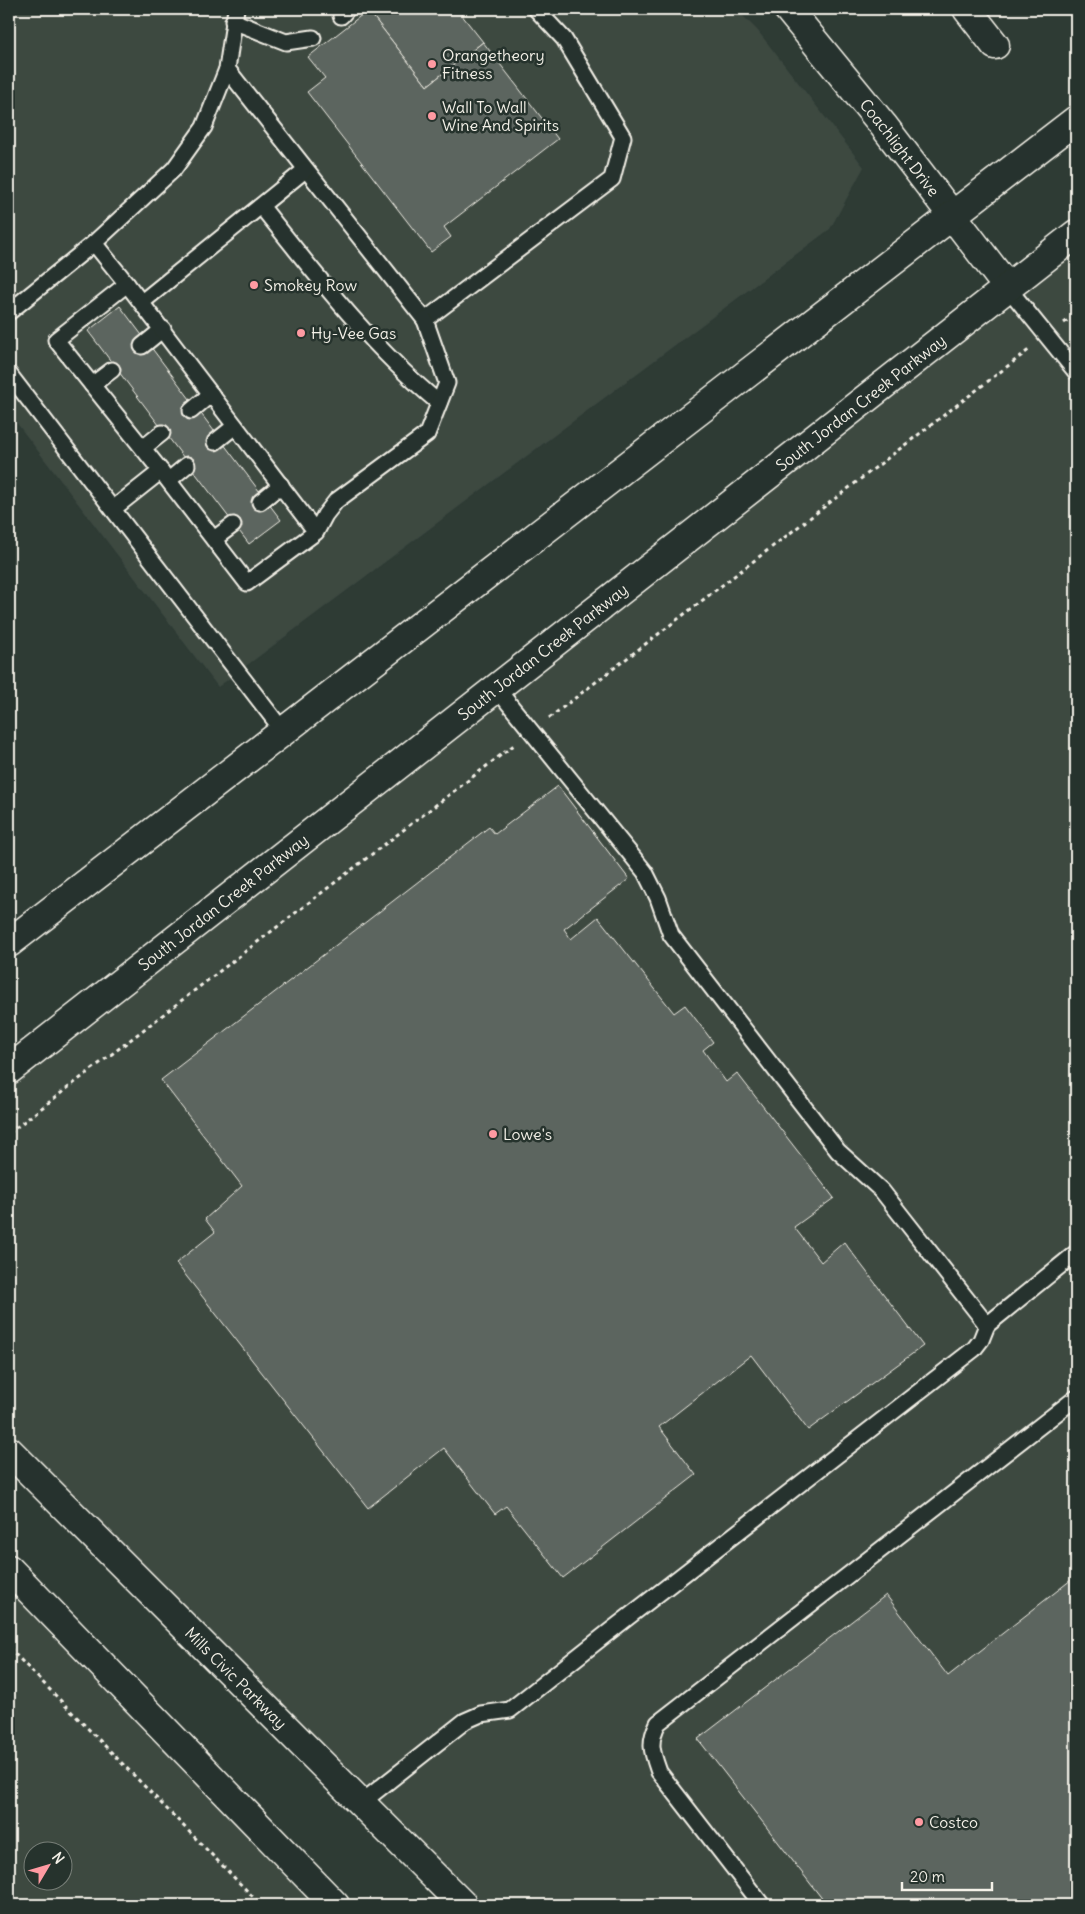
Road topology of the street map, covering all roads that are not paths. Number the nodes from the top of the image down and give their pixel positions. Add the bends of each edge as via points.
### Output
1 (536, 9) edge
2 (788, 9) edge
3 (967, 9) edge
4 (234, 15) edge
5 (313, 38) dead end
6 (995, 45) dead end
7 (227, 69) junction
8 (1076, 120) edge
9 (306, 170) junction
10 (261, 206) junction
11 (953, 214) junction
12 (1076, 234) edge
13 (94, 243) junction
14 (127, 284) junction
15 (1008, 288) junction
16 (142, 302) junction
17 (9, 312) edge
18 (425, 320) junction
19 (163, 329) junction
20 (142, 346) dead end
21 (112, 370) dead end
22 (1076, 372) edge
23 (9, 374) edge
24 (92, 385) junction
25 (212, 394) junction
26 (439, 403) junction
27 (191, 411) dead end
28 (235, 426) junction
29 (162, 433) dead end
30 (215, 442) dead end
31 (143, 448) junction
32 (188, 465) dead end
33 (165, 475) junction
34 (281, 485) junction
35 (260, 502) dead end
36 (113, 509) junction
37 (232, 525) dead end
38 (316, 532) junction
39 (214, 539) junction
40 (497, 689) junction
41 (283, 731) junction
42 (9, 943) edge
43 (9, 1070) edge
44 (1076, 1253) edge
45 (987, 1325) junction
46 (1075, 1401) edge
47 (9, 1450) edge
48 (9, 1569) edge
49 (361, 1803) junction
50 (335, 1905) edge
51 (462, 1905) edge
52 (762, 1905) edge

1 - 18 lane via 564,39 623,137 612,179
2 - 11 main road, Coachlight Drive
3 - 6 main road
4 - 5 lane via 286,42
4 - 7 lane
7 - 9 lane
7 - 13 lane via 204,127 174,169
8 - 11 main road
9 - 10 lane
9 - 18 lane
10 - 16 lane
10 - 26 lane via 355,321 408,377
11 - 15 main road, Coachlight Drive
11 - 41 main road
12 - 15 main road, South Jordan Creek Parkway
13 - 14 lane
13 - 17 lane
14 - 16 lane
14 - 24 lane via 56,340
15 - 22 lane
15 - 40 main road, South Jordan Creek Parkway
16 - 19 lane
18 - 26 lane via 447,383
19 - 20 lane
19 - 25 lane
21 - 24 lane
23 - 36 lane
24 - 31 lane
25 - 27 lane
25 - 28 lane
26 - 38 lane via 427,434 336,501
28 - 30 lane
28 - 34 lane
29 - 31 lane
31 - 33 lane
32 - 33 lane
33 - 36 lane
33 - 39 lane
34 - 35 lane
34 - 38 lane
36 - 41 lane
37 - 39 lane
38 - 39 lane via 247,583
40 - 43 main road, South Jordan Creek Parkway
40 - 45 lane via 645,872 671,935 838,1150 882,1191
41 - 42 main road
44 - 45 lane
45 - 49 lane via 974,1349 510,1710 481,1714 465,1721
46 - 52 lane via 658,1723 651,1747 658,1772
47 - 49 main road, Mills Civic Parkway
48 - 50 main road
49 - 51 main road, Mills Civic Parkway

